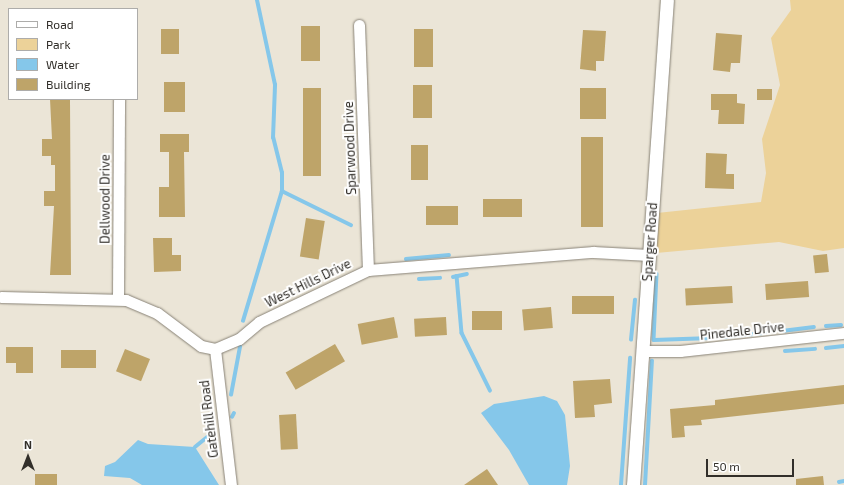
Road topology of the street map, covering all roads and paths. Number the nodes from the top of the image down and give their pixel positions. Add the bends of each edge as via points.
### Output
1 (667, 0) edge
2 (359, 25) dead end
3 (119, 100) edge
4 (649, 255) junction
5 (368, 270) junction
6 (1, 297) dead end
7 (118, 299) junction
8 (844, 333) edge
9 (215, 349) junction
10 (642, 351) junction
11 (231, 485) edge
12 (633, 485) edge

1 - 4 street, Sparger Road
2 - 5 street, Sparwood Drive
3 - 7 street, Dellwood Drive
4 - 5 street, West Hills Drive via 593,252
4 - 10 street, Sparger Road
5 - 9 street, West Hills Drive via 259,322 228,345
6 - 7 street
7 - 9 street via 157,313 187,338
8 - 10 street, Pinedale Drive via 680,351
9 - 11 street, Gatehill Road
10 - 12 street, Sparger Road

